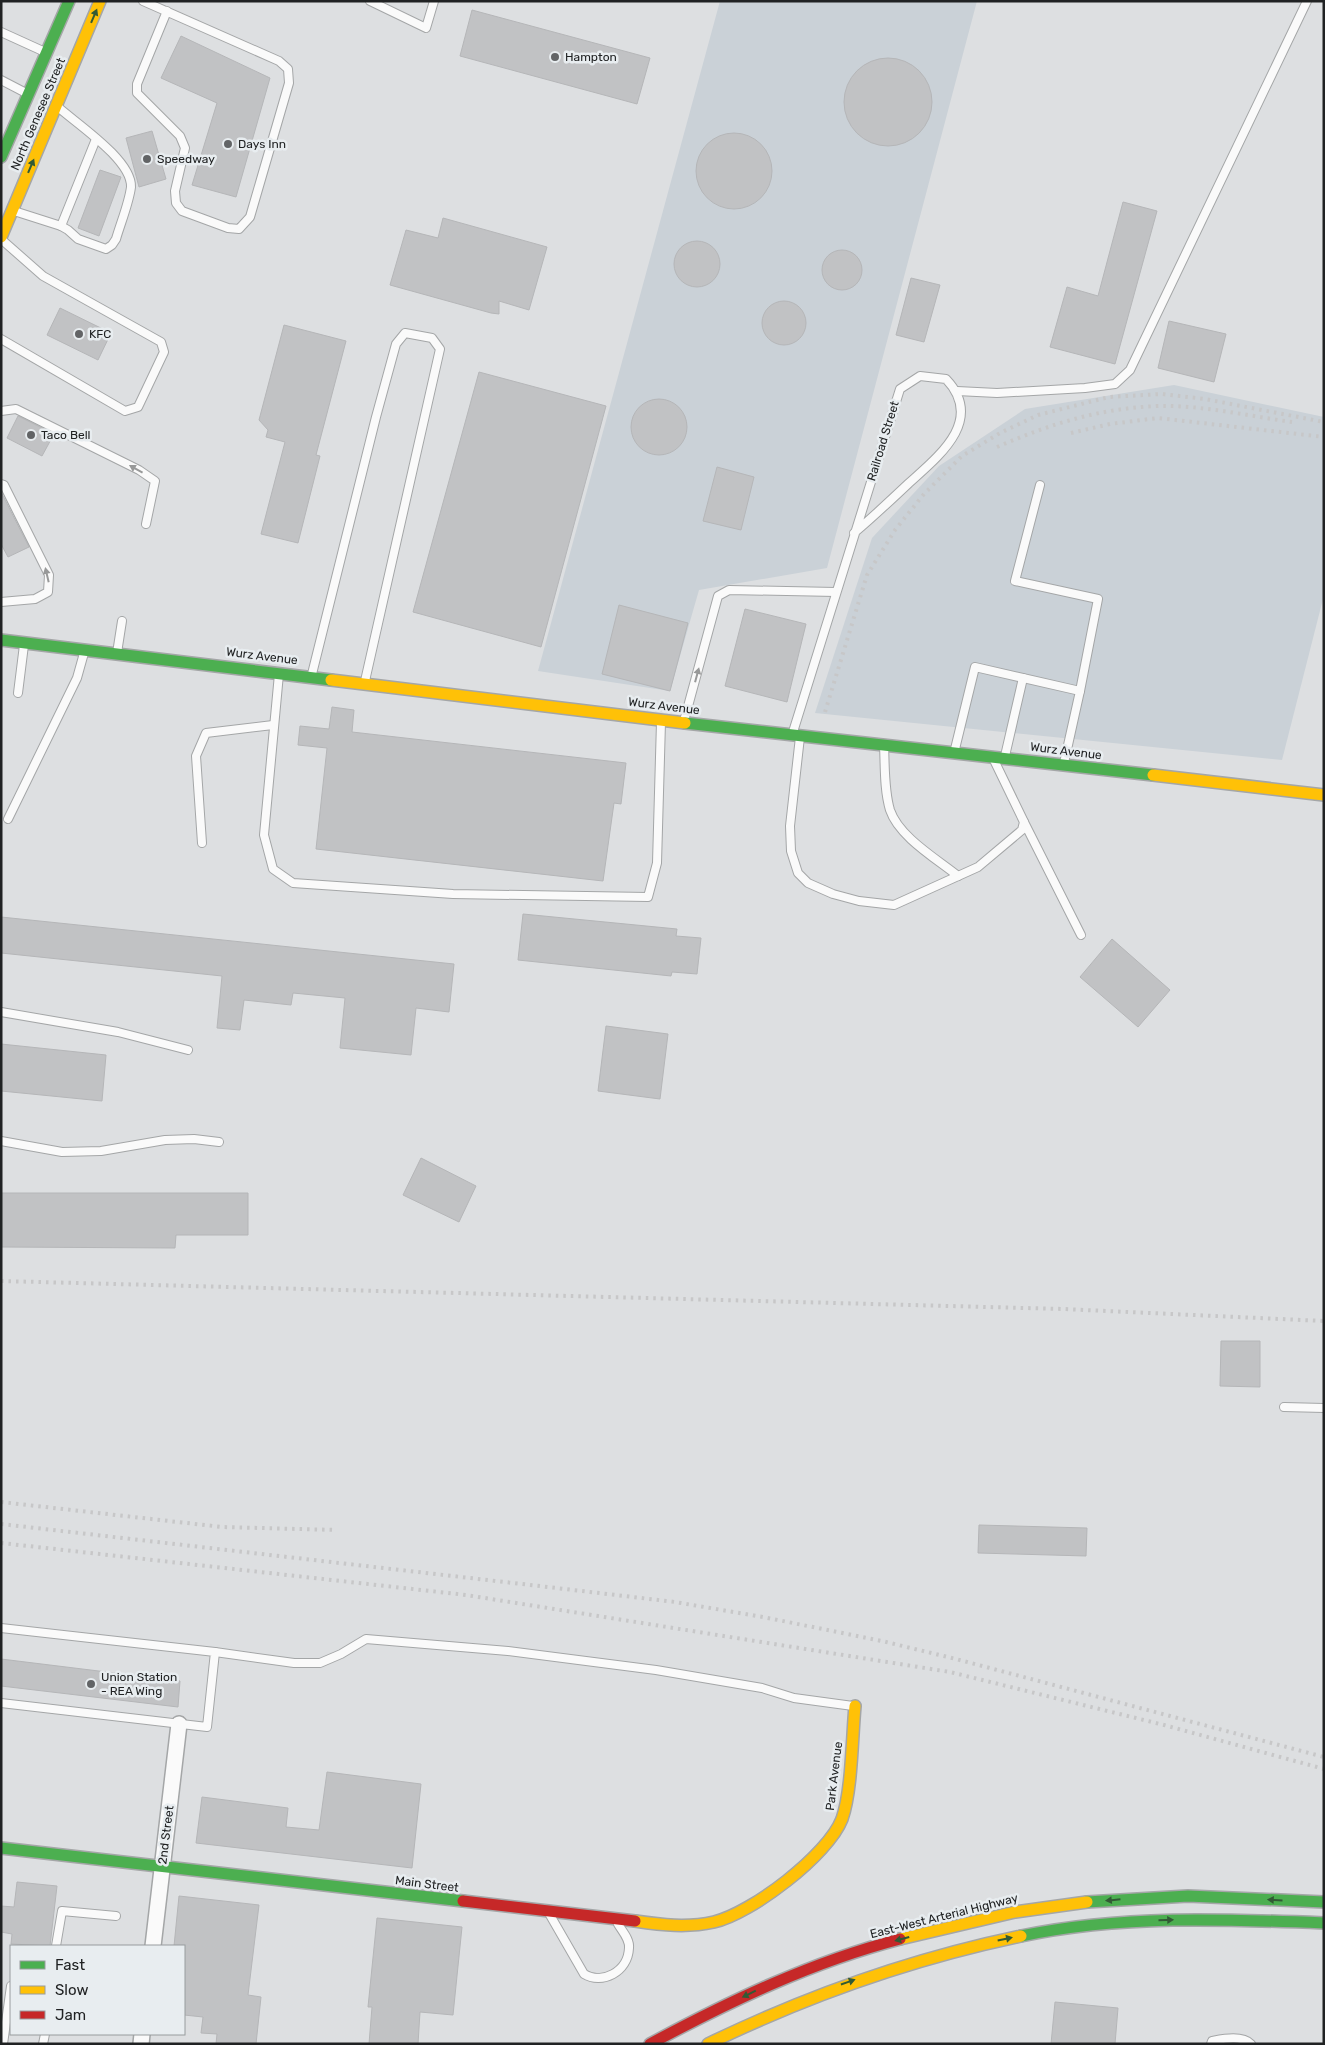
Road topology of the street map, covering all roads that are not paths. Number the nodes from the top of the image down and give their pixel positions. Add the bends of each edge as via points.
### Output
1 (68, 1) edge
2 (100, 1) edge
3 (143, 1) edge
4 (370, 1) edge
5 (434, 1) edge
6 (1307, 1) edge
7 (166, 12) junction
8 (1, 32) edge
9 (47, 53) junction
10 (1, 80) edge
11 (30, 95) junction
12 (56, 106) junction
13 (96, 139) junction
14 (1, 157) edge
15 (7, 208) edge
16 (61, 226) junction
17 (1, 238) edge
18 (1, 339) edge
19 (957, 391) junction
20 (1, 411) edge
21 (1, 484) edge
22 (1040, 485) dead end
23 (146, 524) dead end
24 (854, 533) junction
25 (836, 592) junction
26 (1, 602) edge
27 (122, 621) dead end
28 (1, 640) edge
29 (24, 643) junction
30 (86, 649) junction
31 (117, 653) junction
32 (279, 672) junction
33 (312, 676) junction
34 (1023, 678) junction
35 (364, 683) junction
36 (1080, 691) junction
37 (18, 694) dead end
38 (661, 720) junction
39 (684, 723) junction
40 (273, 725) junction
41 (796, 734) junction
42 (884, 743) junction
43 (954, 751) junction
44 (992, 756) junction
45 (1004, 757) junction
46 (1064, 764) junction
47 (1323, 794) edge
48 (8, 819) dead end
49 (1024, 822) junction
50 (202, 843) dead end
51 (958, 876) junction
52 (1081, 935) dead end
53 (1, 1012) edge
54 (188, 1050) dead end
55 (1, 1140) edge
56 (219, 1142) dead end
57 (1284, 1407) dead end
58 (1324, 1408) edge
59 (1, 1628) edge
60 (215, 1652) junction
61 (1, 1703) edge
62 (855, 1706) joint
63 (179, 1724) junction
64 (827, 1845) joint
65 (1, 1848) edge
66 (162, 1866) junction
67 (1324, 1902) edge
68 (548, 1911) junction
69 (116, 1916) dead end
70 (615, 1919) junction
71 (1324, 1923) edge
72 (56, 1945) edge
73 (153, 1945) edge
74 (10, 1993) edge
75 (3, 2044) edge
76 (650, 2044) edge
77 (708, 2044) edge
78 (1211, 2044) edge
79 (1252, 2044) edge

1 - 9 street, North Genesee Street
12 -> 2 street, North Genesee Street
3 - 7 lane
4 - 5 lane via 426,28
6 - 19 lane via 1123,379 1115,384 1085,388 997,393
7 - 7 lane via 137,84 137,93 180,136 185,148 175,191 176,203 182,211 239,229 250,217 289,83 288,69 279,61
8 - 9 lane
9 - 11 street, North Genesee Street
10 - 11 lane
11 - 14 street, North Genesee Street
12 - 13 lane
15 -> 12 street, North Genesee Street
13 - 16 lane
13 - 16 lane via 126,166 130,177 116,239 106,249 78,239
15 - 16 lane
15 - 17 street, North Genesee Street
17 - 18 lane via 43,276 162,342 164,352 138,407 125,411
19 - 24 lane via 961,409 958,429 946,449
19 - 24 lane, Railroad Street via 946,379 920,376 900,389
23 -> 20 lane via 155,481 140,470 16,408
26 -> 21 lane via 35,599 48,592 49,575
22 - 36 lane via 1015,581 1098,599
24 - 25 lane, Railroad Street
39 -> 25 lane via 718,596 729,590
25 - 41 lane, Railroad Street
27 - 31 lane
28 - 29 street, Wurz Avenue
29 - 30 street, Wurz Avenue
29 - 37 lane
30 - 31 street, Wurz Avenue
30 - 48 lane via 77,678
31 - 32 street, Wurz Avenue
32 - 33 street, Wurz Avenue
32 - 40 lane
33 - 35 street, Wurz Avenue
33 - 35 lane via 376,417 396,344 405,333 432,338 440,349
34 - 36 lane
34 - 43 lane via 975,667
34 - 45 lane
35 - 38 street, Wurz Avenue
36 - 46 lane
38 - 39 street, Wurz Avenue
38 - 40 lane via 657,863 648,898 453,894 293,884 273,869 264,835
39 - 41 street, Wurz Avenue
40 - 50 lane via 206,733 196,756
41 - 42 street, Wurz Avenue
41 - 51 lane, Railroad Street via 791,851 798,873 808,883 859,901 894,905
42 - 43 street, Wurz Avenue
42 - 51 lane via 890,812 907,836
43 - 44 street, Wurz Avenue
44 - 45 street, Wurz Avenue
44 - 49 lane
45 - 46 street, Wurz Avenue
46 - 47 street, Wurz Avenue
49 - 51 lane, Railroad Street via 1022,830 978,867
49 - 52 lane
53 - 54 lane via 118,1032
55 - 56 lane via 62,1152 101,1151 165,1140
57 - 58 lane
59 - 60 lane
60 - 62 lane via 294,1663 320,1663 366,1639 508,1651 656,1670 762,1688 794,1698
60 - 63 lane via 207,1727
61 - 63 lane
62 - 64 street, Park Avenue via 846,1805 843,1819
63 - 66 street, 2nd Street
64 - 70 street, Main Street via 786,1880 740,1911 718,1921 684,1927
65 - 66 street, Main Street
66 - 68 street, Main Street
66 - 73 street, 2nd Street
67 -> 76 street, East-West Arterial Highway via 1213,1896 1142,1897 1013,1912 965,1922 857,1951 770,1985
68 - 70 street, Main Street
68 - 70 lane via 584,1974 592,1979 612,1975 626,1959 628,1940
69 - 72 lane via 62,1911
77 -> 71 street via 754,2020 863,1977 957,1949 1045,1931 1138,1921 1205,1919
74 - 75 lane
78 - 79 lane via 1212,2041 1229,2038

